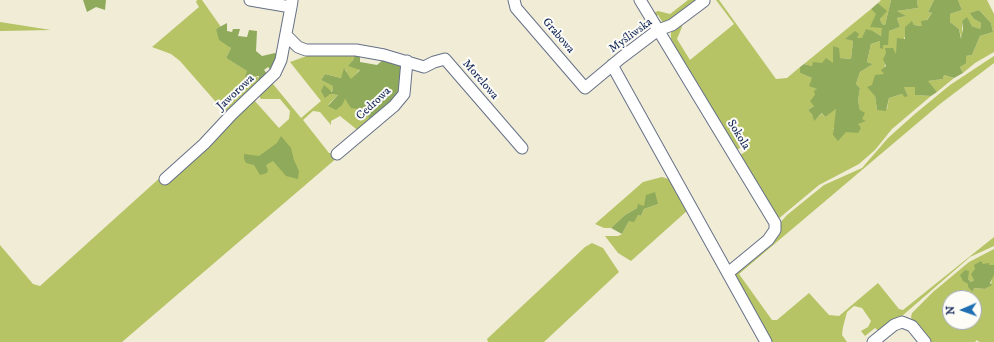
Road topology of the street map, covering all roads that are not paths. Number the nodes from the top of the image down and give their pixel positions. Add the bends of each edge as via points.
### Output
1 (250, 0) edge
2 (514, 0) edge
3 (640, 0) edge
4 (704, 1) edge
5 (291, 4) edge
6 (658, 30) junction
7 (286, 35) junction
8 (407, 61) junction
9 (612, 65) junction
10 (585, 88) joint
11 (522, 148) dead end
12 (337, 154) dead end
13 (165, 179) dead end
14 (729, 274) junction
15 (766, 342) edge
16 (873, 342) edge
17 (925, 342) edge

1 - 5 street
2 - 10 street, Grabowa via 516,8
3 - 6 street, Sokola
4 - 6 street, Myśliwska via 672,25
5 - 7 street, Jaworowa
6 - 9 street, Myśliwska
6 - 14 street, Sokola via 776,223 775,230 768,240
7 - 8 street via 298,47 306,50 356,50
7 - 13 street, Jaworowa via 280,65 272,77
8 - 11 street, Morelowa via 424,67 445,59
8 - 12 street, Cedrowa via 404,94 394,106
9 - 10 street, Myśliwska
9 - 14 street
14 - 15 street
16 - 17 street via 894,325 904,322 912,326

